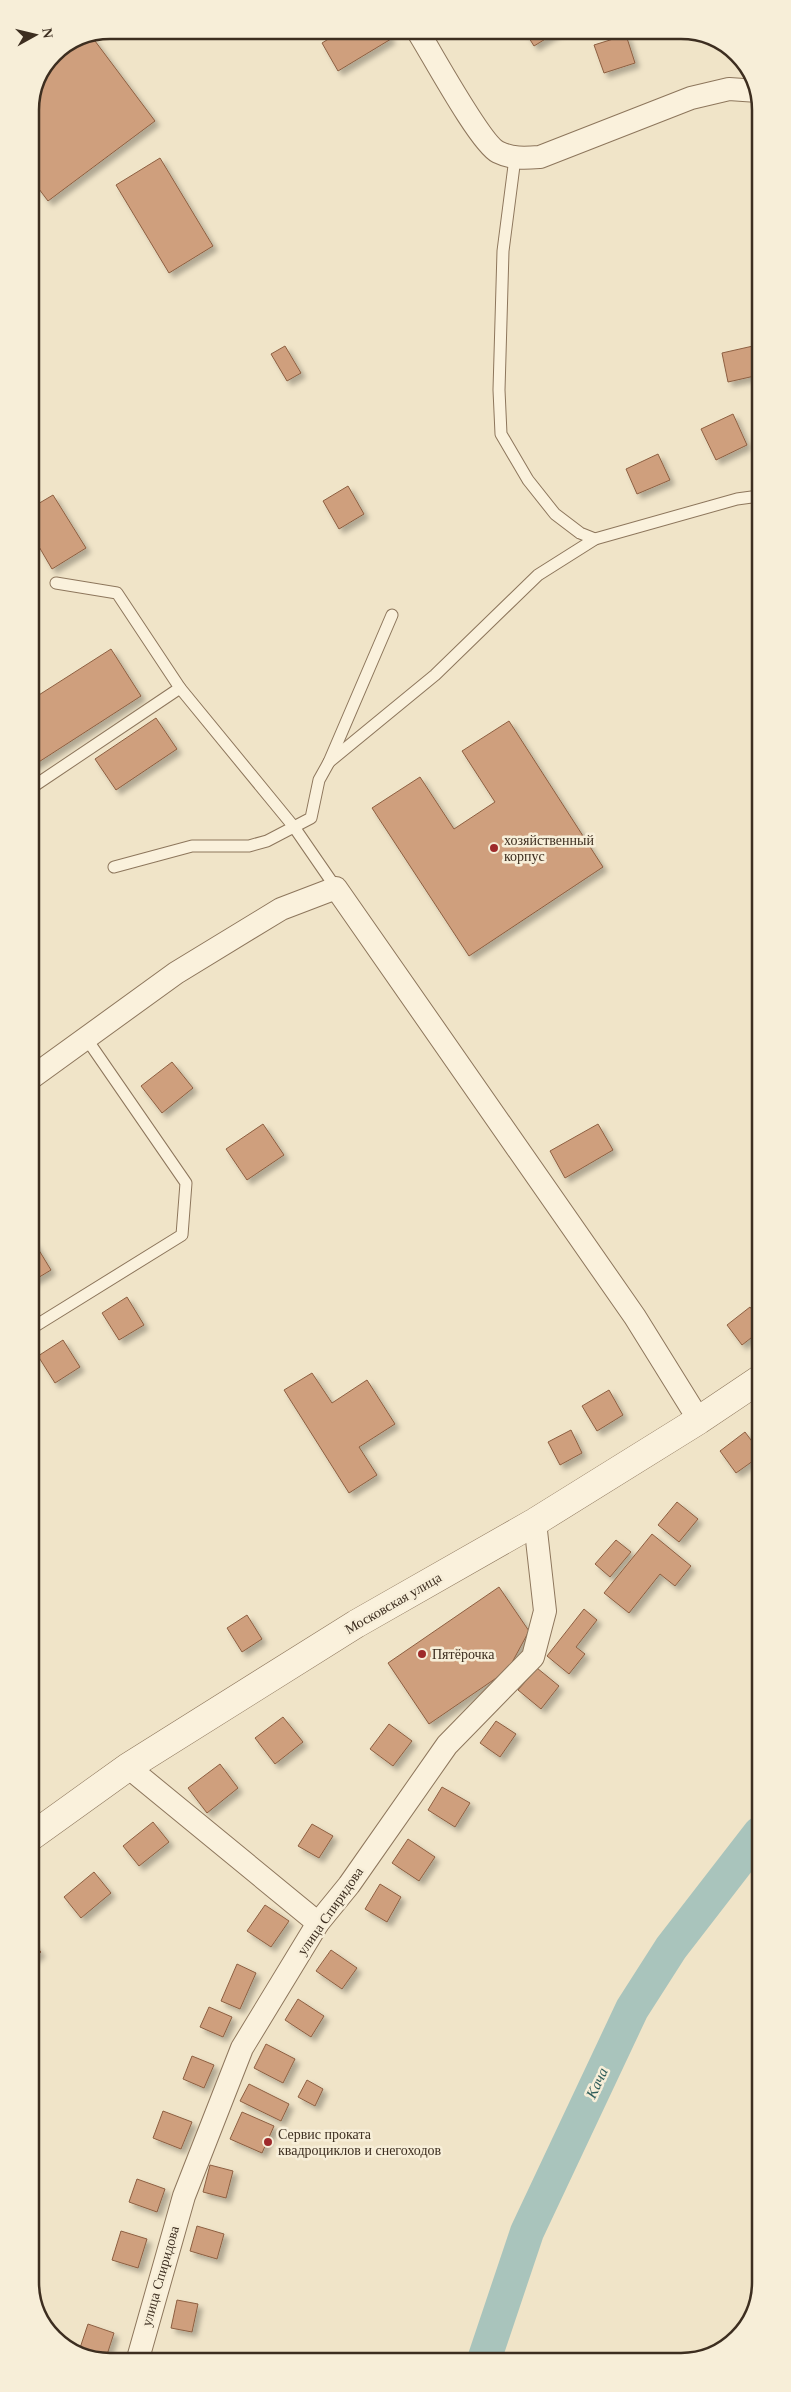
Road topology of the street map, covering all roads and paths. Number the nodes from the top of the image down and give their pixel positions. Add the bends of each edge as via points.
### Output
1 (422, 39) edge
2 (749, 90) edge
3 (515, 158) junction
4 (752, 497) edge
5 (595, 539) junction
6 (56, 583) dead end
7 (392, 615) dead end
8 (180, 688) junction
9 (329, 762) junction
10 (39, 783) edge
11 (294, 827) junction
12 (114, 867) dead end
13 (336, 888) junction
14 (86, 1038) junction
15 (39, 1072) edge
16 (39, 1324) edge
17 (752, 1384) edge
18 (698, 1420) junction
19 (535, 1522) junction
20 (128, 1767) junction
21 (39, 1831) edge
22 (318, 1923) junction
23 (140, 2353) edge

1 - 3 street via 478,130 497,152
2 - 3 street via 729,89 691,98 540,157
3 - 5 lane via 503,251 501,434 528,480 555,514 580,533
4 - 5 lane
5 - 9 lane via 538,575 435,675
6 - 8 lane via 117,593
7 - 9 lane
8 - 10 lane
8 - 11 lane
9 - 11 lane via 319,780 311,818
11 - 12 lane via 249,846 192,846
11 - 13 lane
13 - 14 street via 281,909 176,973
13 - 18 street via 635,1318
14 - 15 street
14 - 16 lane via 186,1183 182,1235
17 - 18 street, Московская улица
18 - 19 street, Московская улица
19 - 20 street, Московская улица via 356,1624
19 - 22 street, улица Спиридова via 545,1610 533,1657 447,1745 348,1886
20 - 21 street, Московская улица
20 - 22 street
22 - 23 street, улица Спиридова via 242,2048 184,2196

